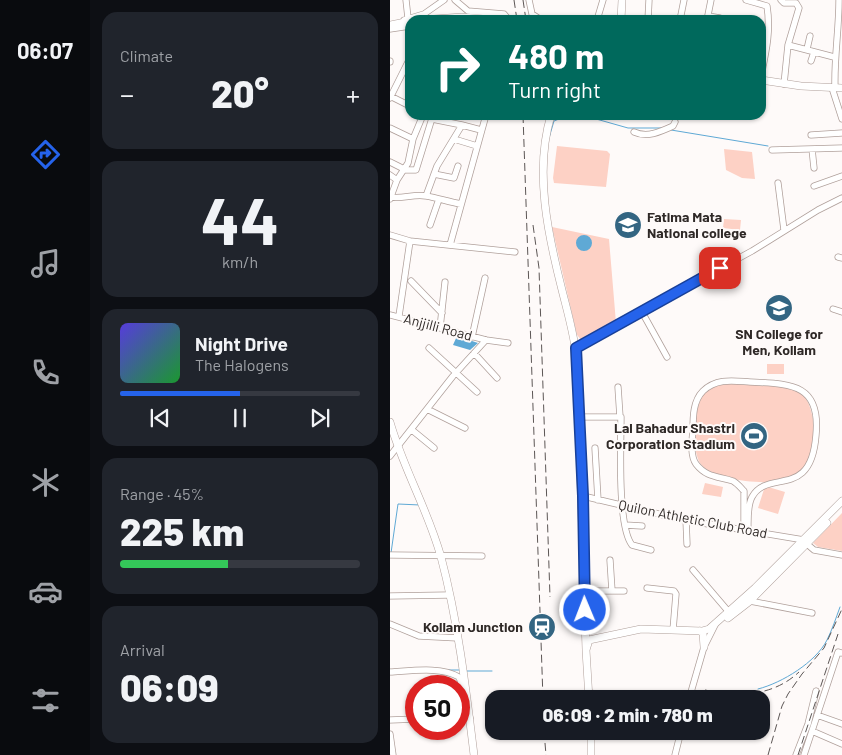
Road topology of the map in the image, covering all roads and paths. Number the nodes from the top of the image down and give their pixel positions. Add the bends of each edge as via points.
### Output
1 (406, 0) edge
2 (444, 0) edge
3 (455, 0) edge
4 (528, 0) edge
5 (603, 0) edge
6 (622, 0) edge
7 (649, 0) edge
8 (684, 0) edge
9 (710, 0) edge
10 (746, 0) edge
11 (781, 0) edge
12 (832, 0) edge
13 (839, 1) edge
14 (434, 3) edge
15 (407, 15) edge
16 (422, 15) edge
17 (505, 15) edge
18 (534, 15) edge
19 (598, 15) edge
20 (623, 15) edge
21 (648, 15) edge
22 (681, 15) edge
23 (708, 15) edge
24 (841, 20) edge
25 (405, 23) edge
26 (390, 26) edge
27 (810, 36) dead end
28 (839, 42) edge
29 (788, 45) junction
30 (807, 50) junction
31 (766, 51) edge
32 (814, 52) junction
33 (834, 57) junction
34 (812, 61) dead end
35 (405, 72) edge
36 (766, 81) edge
37 (766, 81) edge
38 (784, 84) junction
39 (838, 89) edge
40 (390, 97) edge
41 (405, 104) edge
42 (842, 119) edge
43 (421, 120) edge
44 (432, 120) edge
45 (446, 120) edge
46 (484, 120) edge
47 (550, 120) edge
48 (675, 122) dead end
49 (462, 125) junction
50 (390, 128) edge
51 (481, 130) junction
52 (634, 132) dead end
53 (842, 133) edge
54 (811, 135) dead end
55 (413, 139) junction
56 (454, 139) junction
57 (477, 146) junction
58 (842, 148) edge
59 (812, 149) junction
60 (772, 150) dead end
61 (390, 162) edge
62 (458, 166) dead end
63 (814, 168) dead end
64 (406, 170) junction
65 (434, 174) junction
66 (390, 176) edge
67 (842, 176) edge
68 (397, 180) junction
69 (778, 183) dead end
70 (814, 186) dead end
71 (426, 196) junction
72 (390, 198) edge
73 (842, 198) edge
74 (439, 199) junction
75 (461, 204) junction
76 (430, 225) dead end
77 (784, 230) junction
78 (390, 235) edge
79 (410, 241) junction
80 (450, 246) junction
81 (515, 252) dead end
82 (485, 278) dead end
83 (411, 281) dead end
84 (445, 282) dead end
85 (833, 310) dead end
86 (642, 312) junction
87 (842, 312) edge
88 (442, 313) junction
89 (390, 315) edge
90 (399, 316) junction
91 (440, 328) junction
92 (472, 337) junction
93 (486, 340) junction
94 (508, 343) dead end
95 (429, 348) dead end
96 (576, 348) junction
97 (474, 353) junction
98 (668, 357) dead end
99 (455, 374) junction
100 (497, 378) dead end
101 (618, 387) dead end
102 (477, 392) dead end
103 (428, 409) junction
104 (579, 417) junction
105 (620, 417) junction
106 (390, 422) edge
107 (465, 428) dead end
108 (412, 430) junction
109 (397, 448) junction
110 (434, 448) dead end
111 (595, 448) dead end
112 (390, 456) edge
113 (583, 496) junction
114 (598, 500) junction
115 (842, 501) edge
116 (622, 505) junction
117 (842, 507) edge
118 (686, 520) junction
119 (625, 525) junction
120 (642, 526) dead end
121 (746, 530) junction
122 (806, 542) junction
123 (687, 544) dead end
124 (651, 550) dead end
125 (391, 555) edge
126 (842, 555) edge
127 (440, 556) junction
128 (482, 556) dead end
129 (610, 560) dead end
130 (693, 570) dead end
131 (648, 588) dead end
132 (584, 591) junction
133 (612, 591) junction
134 (624, 591) dead end
135 (449, 595) junction
136 (390, 596) edge
137 (750, 601) junction
138 (728, 612) junction
139 (812, 613) dead end
140 (390, 624) edge
141 (715, 625) junction
142 (673, 630) junction
143 (700, 631) junction
144 (585, 633) junction
145 (597, 636) junction
146 (458, 638) junction
147 (704, 647) junction
148 (586, 650) junction
149 (842, 653) edge
150 (390, 672) edge
151 (455, 675) edge
152 (463, 675) edge
153 (589, 690) edge
154 (692, 690) edge
155 (816, 691) dead end
156 (817, 715) junction
157 (470, 718) edge
158 (405, 719) edge
159 (390, 720) edge
160 (842, 724) edge
161 (812, 731) junction
162 (390, 734) edge
163 (591, 740) edge
164 (679, 740) edge
165 (842, 744) edge
166 (393, 755) edge
167 (474, 755) edge
168 (591, 755) edge
169 (675, 755) edge
170 (796, 755) edge
171 (804, 755) edge

1 - 15 street
2 - 14 street
3 - 17 street via 468,11
4 - 18 street
5 - 19 street
6 - 20 main road
7 - 21 street
8 - 22 street
9 - 23 street
10 - 31 street via 767,6 769,34
11 - 29 street via 796,3 799,8
12 - 13 street
13 - 24 street
14 - 16 street
24 - 28 street
25 - 26 main road
27 - 30 street
28 - 33 street
29 - 30 street
29 - 38 street
30 - 32 street
32 - 33 street
32 - 34 street
33 - 39 street
35 - 40 street
36 - 38 main road
37 - 39 main road via 804,90
38 - 39 main road
39 - 42 street
40 - 41 street
43 - 55 street
44 - 64 street via 416,170
45 - 49 street
46 - 51 street
47 - 96 main road via 544,156 545,201 554,258
48 - 52 street via 653,135
49 - 51 street
49 - 56 street
50 - 55 street
51 - 57 street
53 - 54 street
55 - 64 street
56 - 57 street
56 - 65 street
57 - 75 street
58 - 59 street
59 - 60 street
59 - 63 street
61 - 64 street
62 - 65 street via 454,178
64 - 68 street
65 - 71 street
66 - 68 street
67 - 70 street
68 - 72 street
69 - 77 street
71 - 72 street
71 - 74 street
73 - 77 street
74 - 75 street
74 - 76 street
75 - 80 street
77 - 86 street
78 - 79 street
79 - 80 street
79 - 90 street
80 - 81 street
82 - 92 street
83 - 88 street
84 - 88 street
85 - 87 street
86 - 96 street
86 - 98 street
88 - 91 street
89 - 90 street, Anjjilli Road
90 - 91 street, Anjjilli Road
91 - 92 street, Anjjilli Road
92 - 93 street, Anjjilli Road
93 - 94 street, Anjjilli Road
93 - 97 street
95 - 99 street
96 - 104 main road
97 - 99 street
97 - 100 street
99 - 102 street
99 - 103 street
101 - 105 street
103 - 107 street
103 - 108 street
104 - 105 street
104 - 113 main road
105 - 116 street
106 - 109 main road
108 - 109 street
108 - 110 street
109 - 112 street
109 - 127 main road via 425,510
111 - 114 street
113 - 114 street, Quilon Athletic Club Road
113 - 132 main road
114 - 116 street, Quilon Athletic Club Road
115 - 122 main road
116 - 118 street, Quilon Athletic Club Road
116 - 119 street
117 - 122 main road
118 - 121 street, Quilon Athletic Club Road
118 - 123 street
119 - 120 street
119 - 124 street via 632,545
121 - 121 street via 744,491 734,481 705,473 695,462 692,451 696,401 713,383 791,385 802,390 814,405 816,435 812,460 797,477 765,485 757,491 750,501
121 - 122 street, Quilon Athletic Club Road
122 - 126 street, Quilon Athletic Club Road via 814,550
122 - 137 main road
122 - 138 main road
125 - 127 street
127 - 128 street
127 - 135 main road
129 - 133 street
130 - 138 street
131 - 142 street via 674,591 676,594
132 - 133 street
132 - 144 main road
133 - 134 street
135 - 136 street
135 - 146 main road
137 - 139 street
137 - 141 main road
138 - 141 main road
140 - 146 street via 419,636
141 - 143 main road
141 - 147 street
142 - 143 main road
142 - 145 main road via 641,629
143 - 147 main road
144 - 145 main road
144 - 148 main road
145 - 148 main road via 589,640
146 - 152 main road
147 - 154 street
148 - 153 main road
149 - 156 street via 838,652
150 - 151 street via 432,671
155 - 170 street
156 - 160 street
156 - 161 street
157 - 167 main road
158 - 159 street
161 - 165 street
161 - 171 street
162 - 166 street
163 - 168 main road
164 - 169 street

